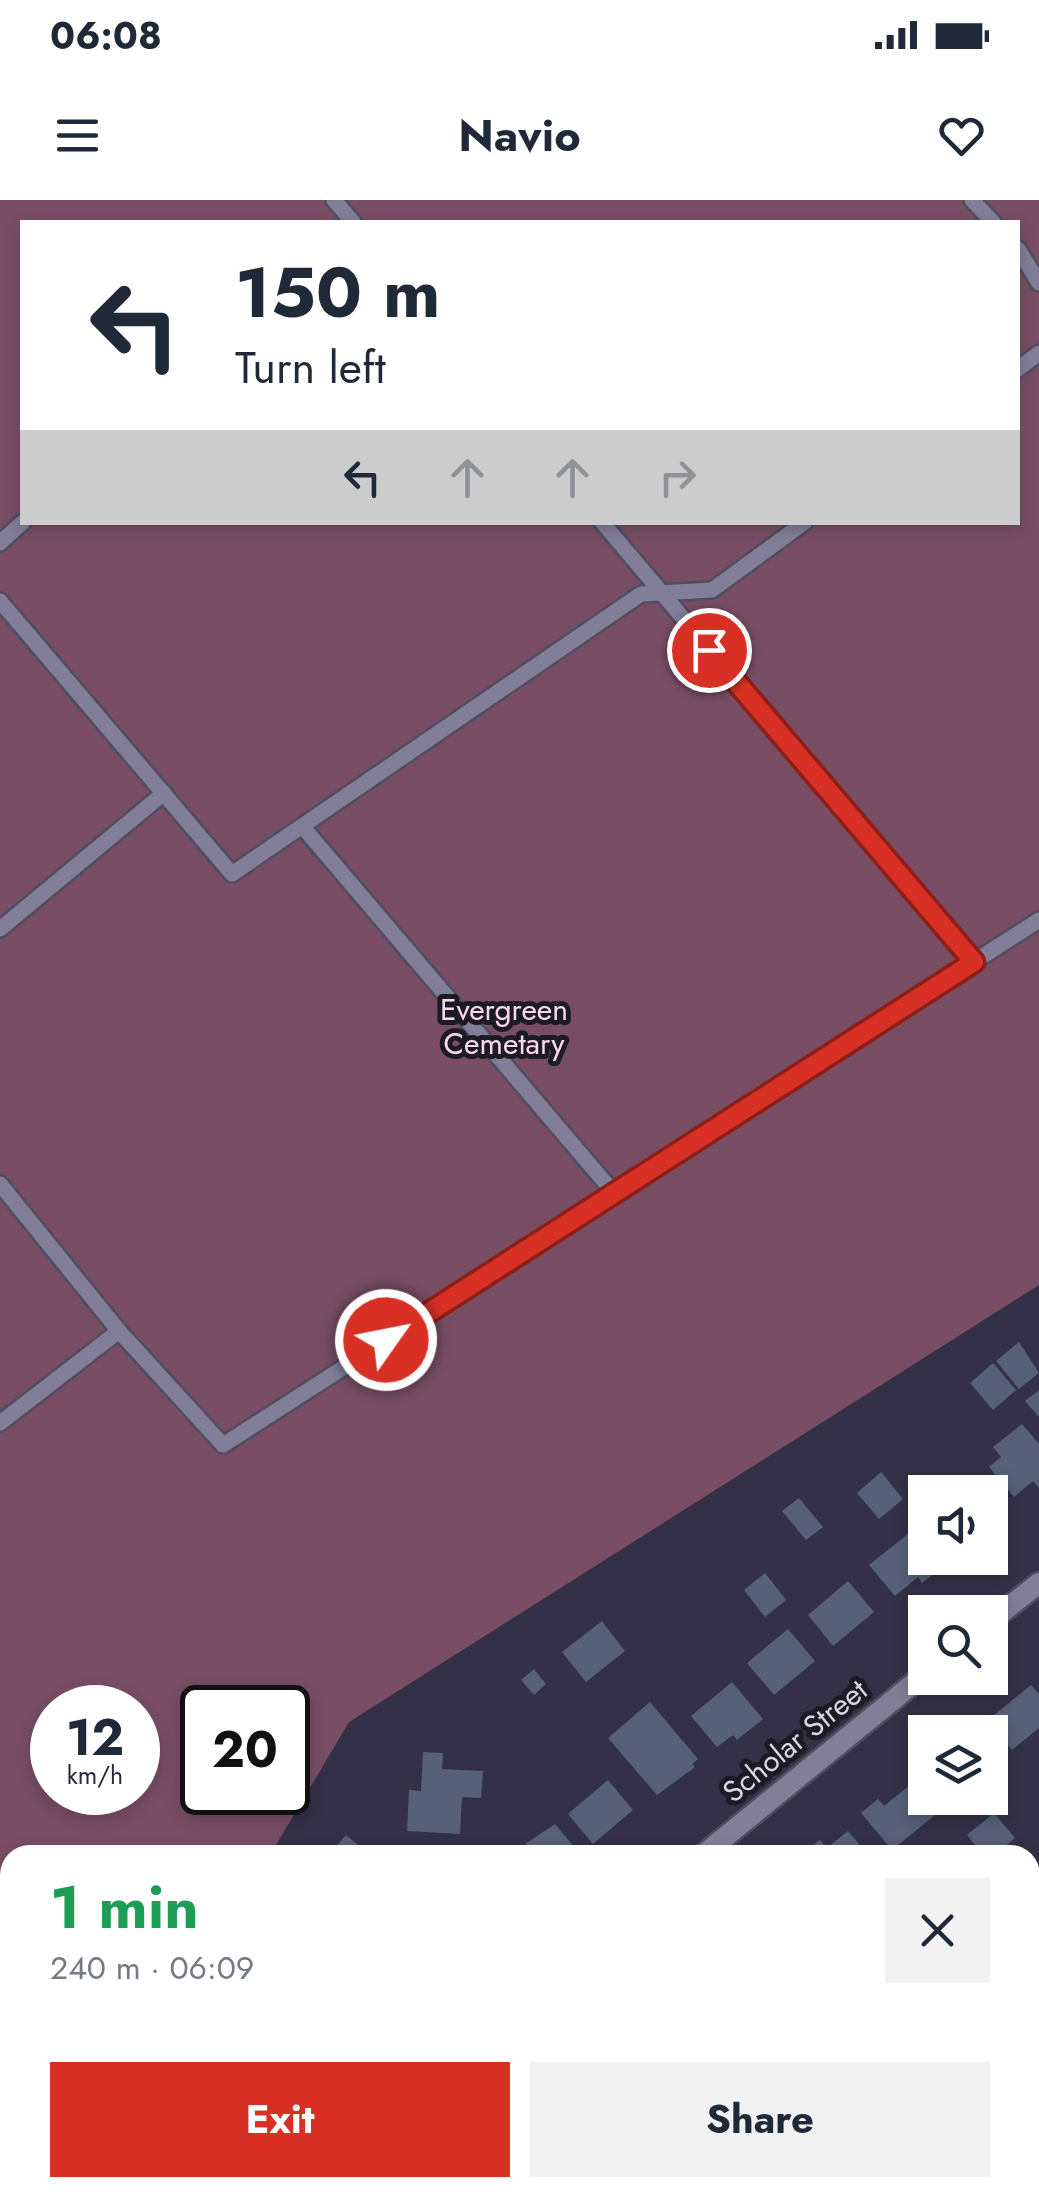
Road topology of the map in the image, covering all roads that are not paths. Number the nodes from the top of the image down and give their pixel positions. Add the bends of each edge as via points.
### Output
1 (334, 200) edge
2 (972, 200) edge
3 (351, 220) edge
4 (991, 220) edge
5 (1020, 252) edge
6 (1039, 284) edge
7 (20, 525) edge
8 (604, 525) edge
9 (801, 525) edge
10 (0, 542) edge
11 (661, 593) junction
12 (0, 601) edge
13 (164, 793) junction
14 (302, 826) junction
15 (1039, 920) edge
16 (0, 929) edge
17 (974, 962) junction
18 (0, 1184) edge
19 (614, 1193) junction
20 (120, 1331) junction
21 (0, 1422) edge
22 (1039, 1583) edge
23 (1008, 1608) edge
24 (908, 1688) edge
25 (715, 1845) edge

1 - 3 lane
2 - 4 lane
5 - 6 lane
7 - 10 lane
8 - 11 lane
9 - 11 lane via 712,590
11 - 14 lane via 640,594
11 - 17 lane
12 - 13 lane
13 - 14 lane via 232,874
13 - 16 lane
14 - 19 lane
15 - 17 lane
17 - 19 lane
18 - 20 lane
19 - 20 lane via 223,1445
20 - 21 lane
22 - 23 street
24 - 25 street, Scholar Street

